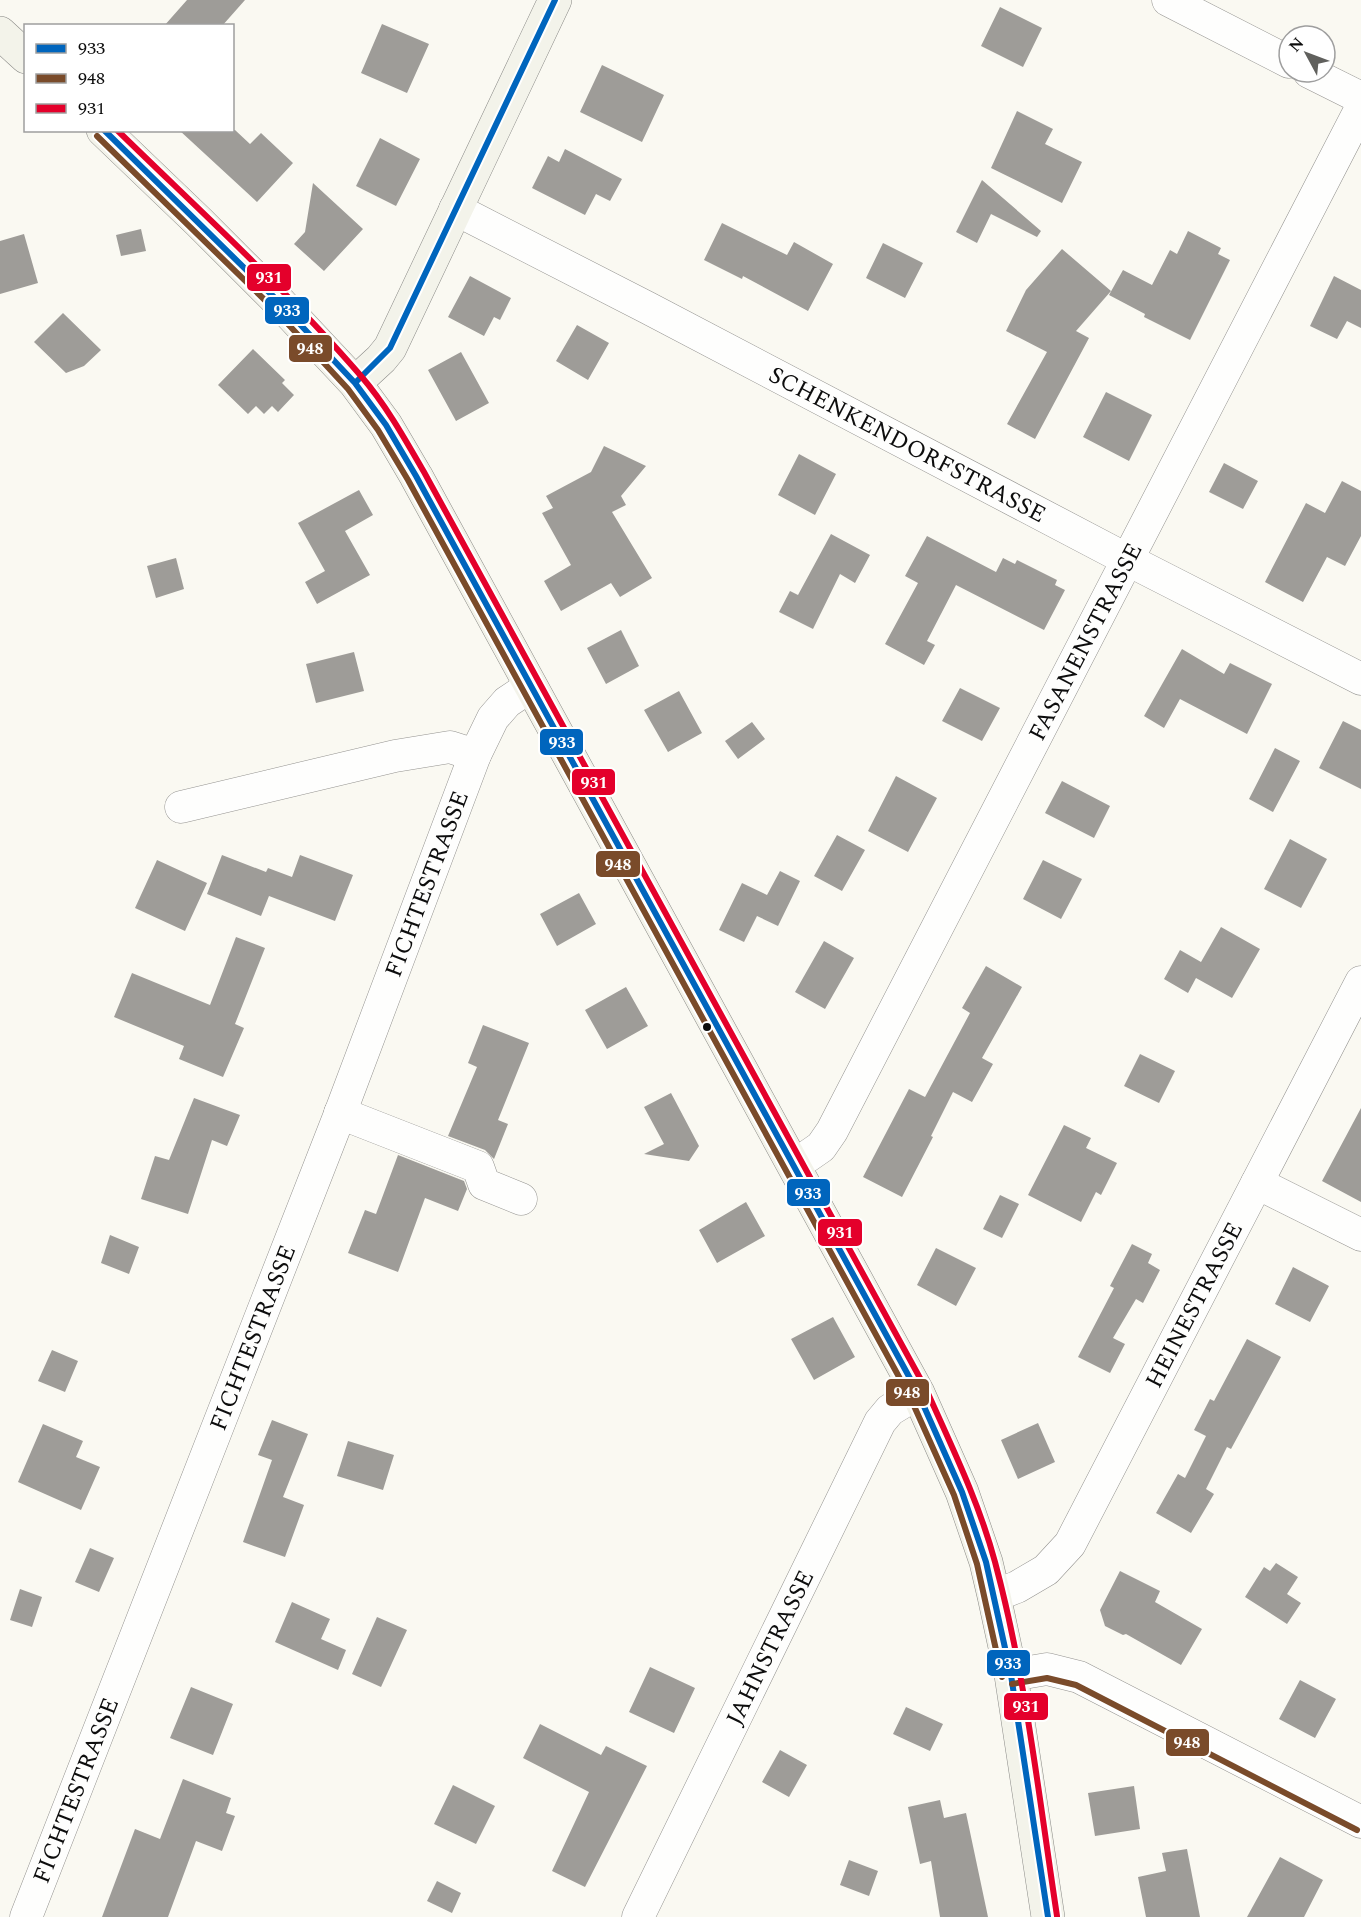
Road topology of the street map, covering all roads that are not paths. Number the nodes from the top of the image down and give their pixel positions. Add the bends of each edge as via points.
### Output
1 (555, 0) edge
2 (1168, 0) edge
3 (0, 33) edge
4 (24, 55) edge
5 (1277, 56) edge
6 (1333, 84) edge
7 (1361, 98) edge
8 (1361, 108) edge
9 (105, 132) edge
10 (455, 209) junction
11 (355, 383) junction
12 (1128, 560) junction
13 (1361, 679) edge
14 (531, 686) junction
15 (475, 755) junction
16 (181, 807) dead end
17 (1361, 982) edge
18 (340, 1113) junction
19 (795, 1166) junction
20 (1257, 1183) junction
21 (521, 1199) dead end
22 (1361, 1235) edge
23 (918, 1393) junction
24 (994, 1596) junction
25 (1011, 1675) junction
26 (1361, 1822) edge
27 (26, 1917) edge
28 (638, 1917) edge
29 (1048, 1917) edge

1 - 10 street
2 - 5 street
3 - 4 street
6 - 7 street
8 - 12 street, FASANENSTRASSE
9 - 11 street via 281,304
10 - 11 street via 390,348
10 - 12 street, SCHENKENDORFSTRASSE
11 - 14 street via 416,476
12 - 13 street, SCHENKENDORFSTRASSE
12 - 19 street, FASANENSTRASSE via 832,1131 821,1148
14 - 15 street, FICHTESTRASSE via 507,702 493,718
14 - 19 street
15 - 16 street via 450,747 395,756
15 - 18 street, FICHTESTRASSE
17 - 20 street, HEINESTRASSE
18 - 21 street via 478,1167 484,1184
18 - 27 street, FICHTESTRASSE
19 - 23 street
20 - 22 street
20 - 24 street, HEINESTRASSE via 1070,1544 1046,1570
23 - 24 street via 962,1492
23 - 28 street, JAHNSTRASSE via 890,1410 880,1422
24 - 25 street
25 - 26 street via 1047,1669 1079,1677
25 - 29 street

